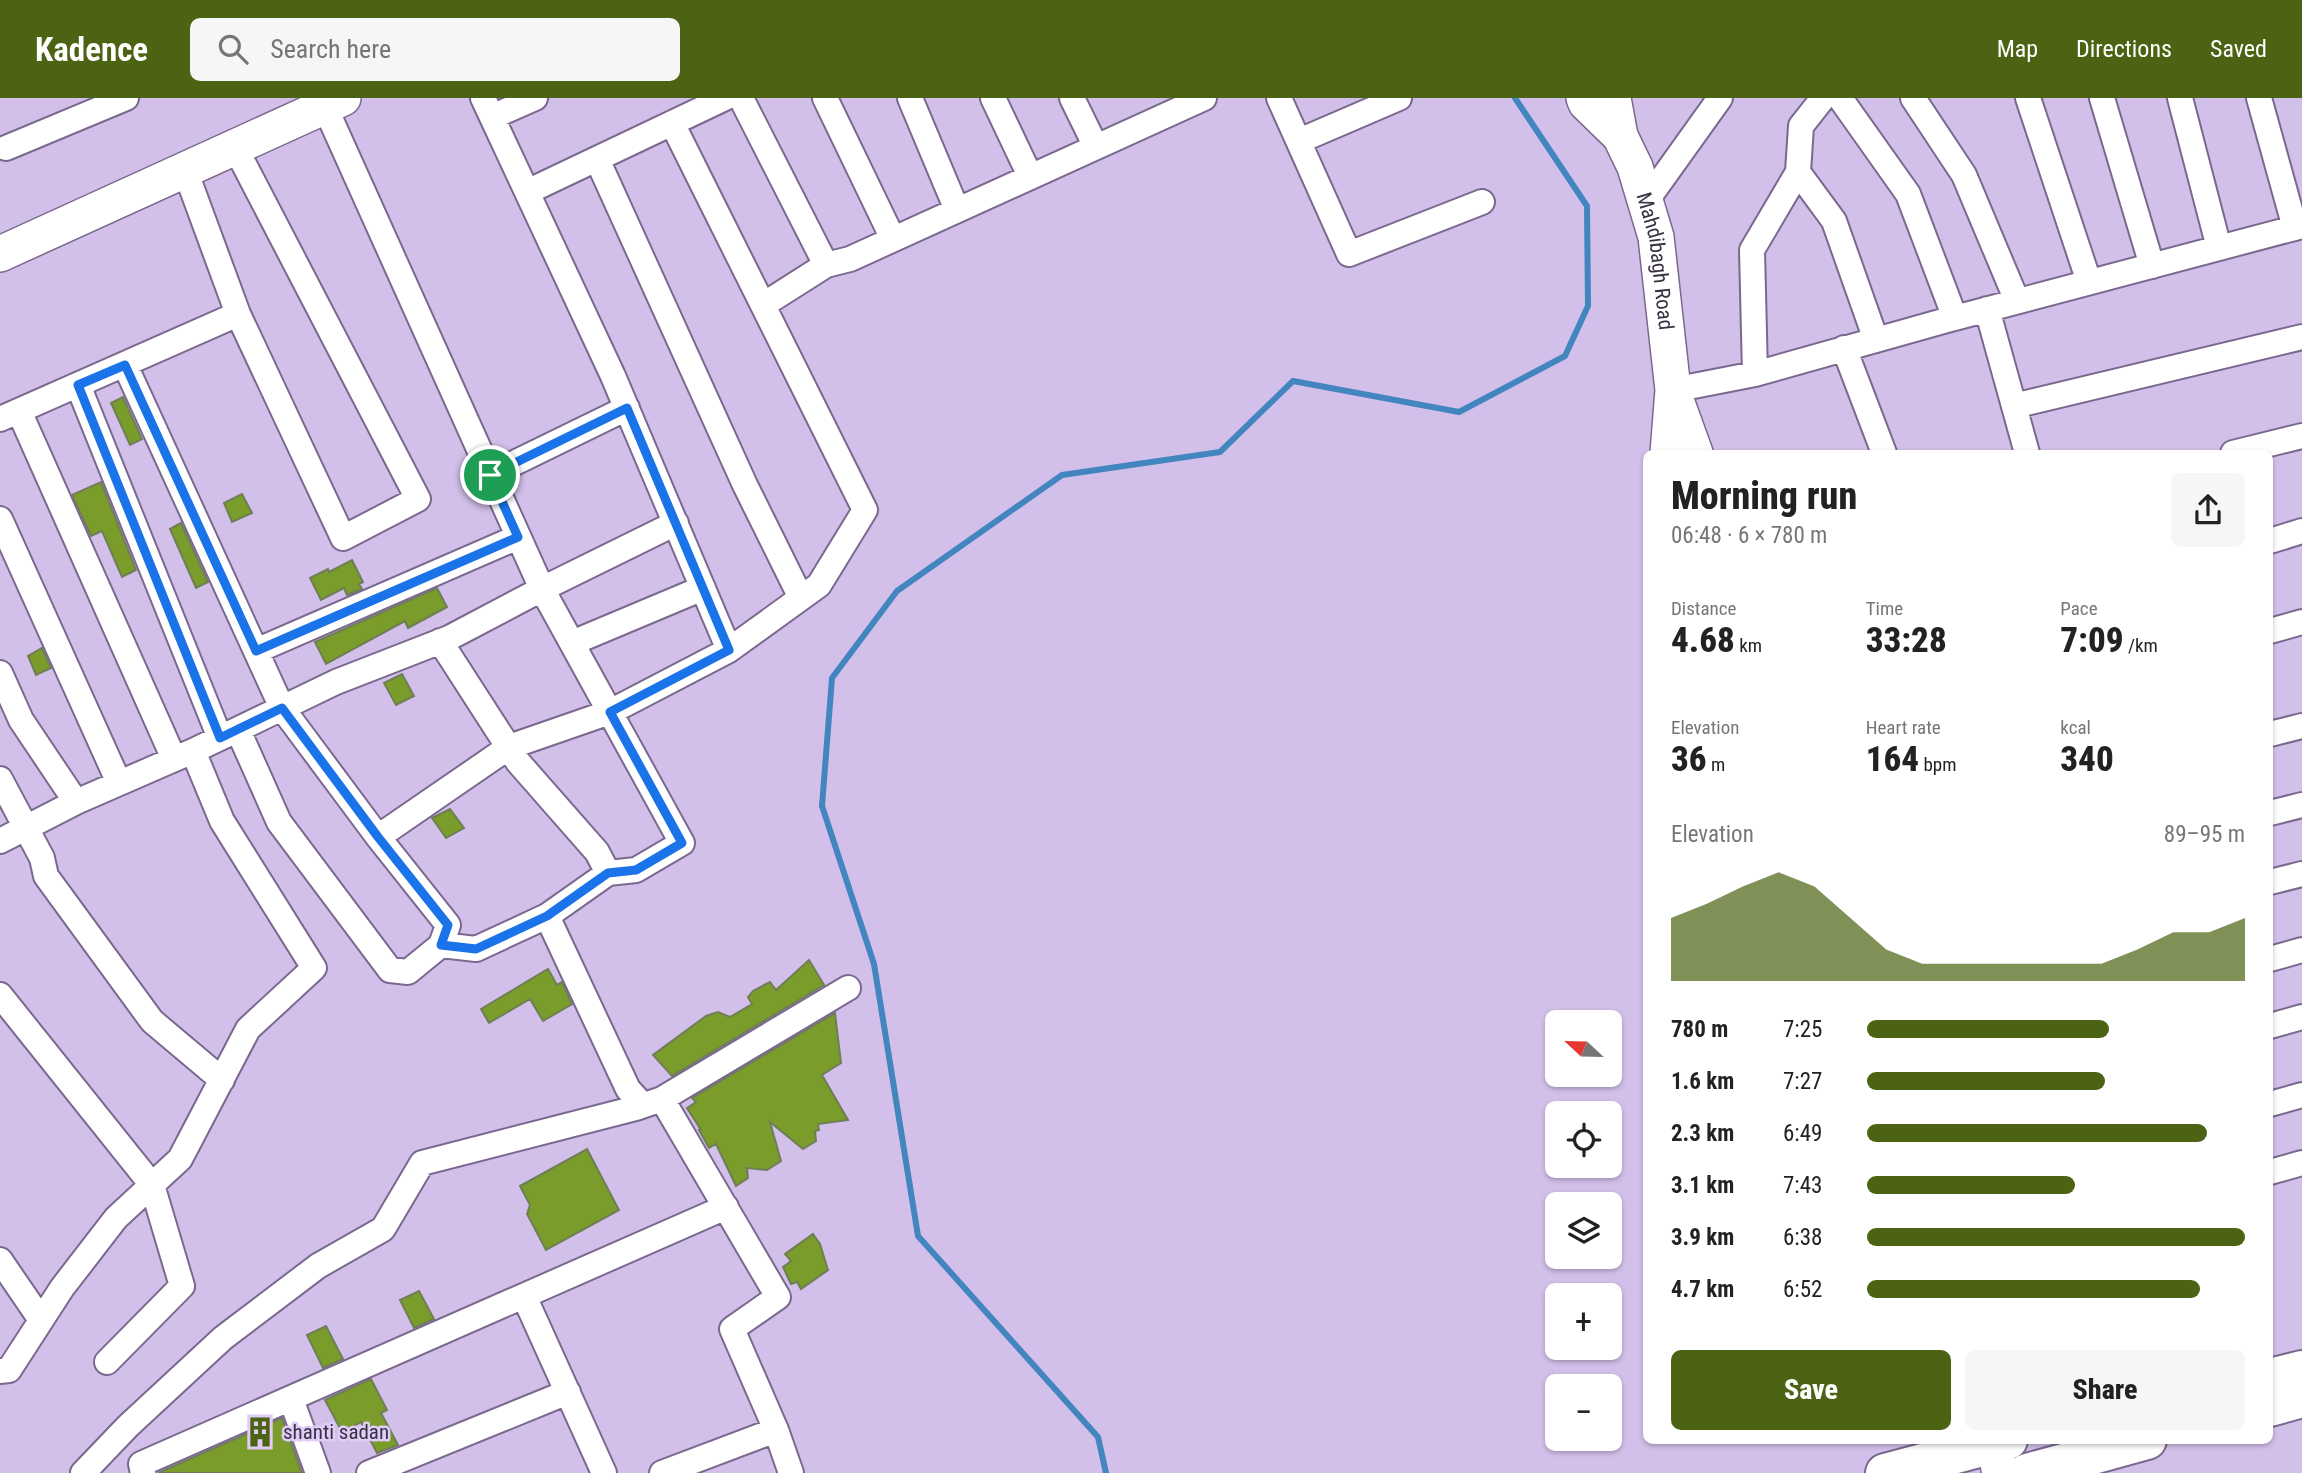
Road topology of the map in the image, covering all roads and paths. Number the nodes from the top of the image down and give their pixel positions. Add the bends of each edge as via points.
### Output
1 (126, 98) edge
2 (535, 98) edge
3 (726, 98) edge
4 (741, 98) edge
5 (825, 98) edge
6 (909, 98) edge
7 (993, 98) edge
8 (1072, 98) edge
9 (1204, 98) edge
10 (1279, 98) edge
11 (1399, 98) edge
12 (1584, 98) edge
13 (1613, 98) edge
14 (1720, 98) edge
15 (1823, 98) edge
16 (1840, 98) edge
17 (1913, 98) edge
18 (2028, 98) edge
19 (2102, 98) edge
20 (2180, 98) edge
21 (2259, 98) edge
22 (330, 101) edge
23 (1160, 107) edge
24 (487, 108) edge
25 (672, 123) junction
26 (1620, 136) junction
27 (1299, 141) junction
28 (235, 147) junction
29 (1096, 147) junction
30 (6, 148) dead end
31 (597, 159) junction
32 (185, 170) junction
33 (1798, 172) junction
34 (1030, 176) junction
35 (527, 192) junction
36 (1647, 200) junction
37 (1482, 202) dead end
38 (957, 210) junction
39 (2299, 227) edge
40 (893, 239) junction
41 (2219, 248) junction
42 (0, 254) edge
43 (825, 265) junction
44 (2152, 265) junction
45 (2089, 282) junction
46 (2017, 302) junction
47 (763, 305) junction
48 (1987, 309) junction
49 (238, 314) junction
50 (1955, 318) junction
51 (2302, 337) edge
52 (1876, 340) junction
53 (1844, 348) junction
54 (125, 365) junction
55 (1755, 374) junction
56 (78, 385) junction
57 (1673, 390) junction
58 (2014, 407) junction
59 (627, 408) junction
60 (9, 415) edge
61 (2302, 436) edge
62 (1668, 450) edge
63 (1694, 450) edge
64 (1883, 450) edge
65 (2026, 450) edge
66 (2246, 450) edge
67 (490, 475) junction
68 (0, 519) edge
69 (676, 523) junction
70 (2302, 531) edge
71 (518, 537) junction
72 (2273, 540) edge
73 (703, 588) junction
74 (541, 589) junction
75 (802, 598) junction
76 (2302, 622) edge
77 (2273, 630) edge
78 (440, 641) junction
79 (572, 643) junction
80 (729, 650) junction
81 (256, 651) junction
82 (0, 673) edge
83 (282, 708) junction
84 (610, 712) junction
85 (2302, 726) edge
86 (2273, 733) edge
87 (229, 734) junction
88 (509, 747) junction
89 (184, 755) junction
90 (0, 779) edge
91 (119, 783) junction
92 (76, 802) junction
93 (2302, 805) edge
94 (2273, 812) edge
95 (26, 828) junction
96 (378, 837) junction
97 (0, 841) edge
98 (608, 873) junction
99 (2302, 874) edge
100 (2273, 881) edge
101 (547, 916) junction
102 (441, 945) junction
103 (2302, 950) edge
104 (2273, 958) edge
105 (848, 988) dead end
106 (0, 995) edge
107 (2302, 1017) edge
108 (2273, 1025) edge
109 (222, 1080) junction
110 (2302, 1095) edge
111 (663, 1099) junction
112 (2273, 1103) edge
113 (636, 1108) junction
114 (2302, 1163) edge
115 (2273, 1165) edge
116 (152, 1185) junction
117 (726, 1208) junction
118 (0, 1260) edge
119 (524, 1296) junction
120 (41, 1321) junction
121 (107, 1362) dead end
122 (2302, 1370) edge
123 (0, 1371) edge
124 (2273, 1377) edge
125 (568, 1392) junction
126 (2302, 1398) edge
127 (291, 1399) junction
128 (2273, 1406) edge
129 (776, 1430) junction
130 (2132, 1444) edge
131 (1987, 1451) edge
132 (83, 1473) edge
133 (143, 1473) edge
134 (318, 1473) edge
135 (369, 1473) edge
136 (604, 1473) edge
137 (662, 1473) edge
138 (791, 1473) edge
139 (1885, 1473) edge
140 (2027, 1473) edge

1 - 30 street
2 - 24 street
3 - 25 street
4 - 43 street
5 - 40 street
6 - 38 street
7 - 34 street
8 - 29 street
9 - 23 street
10 - 27 street
11 - 27 street
12 - 26 street, Mahdibagh Road
13 - 26 street, Mahdibagh Road
14 - 36 street
15 - 33 street via 1801,127
16 - 50 street via 1908,194
17 - 46 street via 1964,175
18 - 45 street
19 - 44 street
20 - 41 street
21 - 39 street
22 - 28 street
22 - 67 street
23 - 29 street
24 - 35 street
25 - 31 street
25 - 47 street
26 - 36 street, Mahdibagh Road
27 - 37 street via 1349,254
28 - 32 street
28 - 49 street via 418,499 343,538
29 - 34 street
31 - 35 street
31 - 75 street via 745,485
32 - 42 street
32 - 49 street
33 - 52 street via 1834,221
33 - 55 street via 1752,250
34 - 38 street
35 - 59 street
36 - 57 street, Mahdibagh Road via 1658,247
38 - 40 street
39 - 41 street
40 - 43 street
41 - 44 street
43 - 47 street
44 - 45 street
45 - 46 street
46 - 48 street
47 - 75 street via 865,510 819,585
48 - 50 street
48 - 58 street
49 - 54 street
50 - 52 street
51 - 58 street
52 - 53 street
53 - 55 street
53 - 64 street
54 - 56 street
54 - 81 street
55 - 57 street
56 - 60 street
56 - 87 street
57 - 62 street, Mahdibagh Road
57 - 63 street, Mahdibagh Road
58 - 65 street
59 - 67 street
59 - 69 street
60 - 89 street
61 - 66 street
67 - 71 street
68 - 91 street
69 - 73 street
69 - 74 street
70 - 72 street
71 - 74 street
71 - 81 street
73 - 79 street
73 - 80 street
74 - 78 street
74 - 79 street
75 - 80 street
76 - 77 street
78 - 83 street
78 - 88 street
79 - 84 street
80 - 84 street
81 - 83 street
82 - 92 street via 21,720
83 - 87 street
83 - 96 street
84 - 88 street
84 - 98 street via 682,843 636,870
85 - 86 street
87 - 89 street
87 - 102 street via 279,822 390,970 408,972
88 - 96 street
88 - 98 street via 597,852
89 - 91 street
89 - 109 street via 314,968 248,1029
90 - 95 street
91 - 92 street
92 - 95 street
93 - 94 street
95 - 97 street
95 - 109 street via 46,876 152,1021
96 - 102 street via 448,925
98 - 101 street
99 - 100 street
101 - 102 street via 476,949
101 - 113 street via 628,1088 638,1100
103 - 104 street
105 - 111 street
106 - 116 street
107 - 108 street
109 - 116 street via 180,1159
110 - 112 street
111 - 113 street
111 - 117 street
113 - 132 street via 422,1163 383,1228 318,1266 223,1338
114 - 115 street
116 - 120 street via 116,1218
116 - 121 street via 182,1286
117 - 119 street
117 - 129 street via 778,1297 732,1329
118 - 120 street
119 - 125 street
119 - 127 street
120 - 123 street via 9,1370
122 - 124 highway
125 - 135 street
125 - 136 street
126 - 128 highway
127 - 133 street via 141,1464
127 - 134 street
129 - 137 street
129 - 138 street
130 - 140 highway
131 - 139 highway

